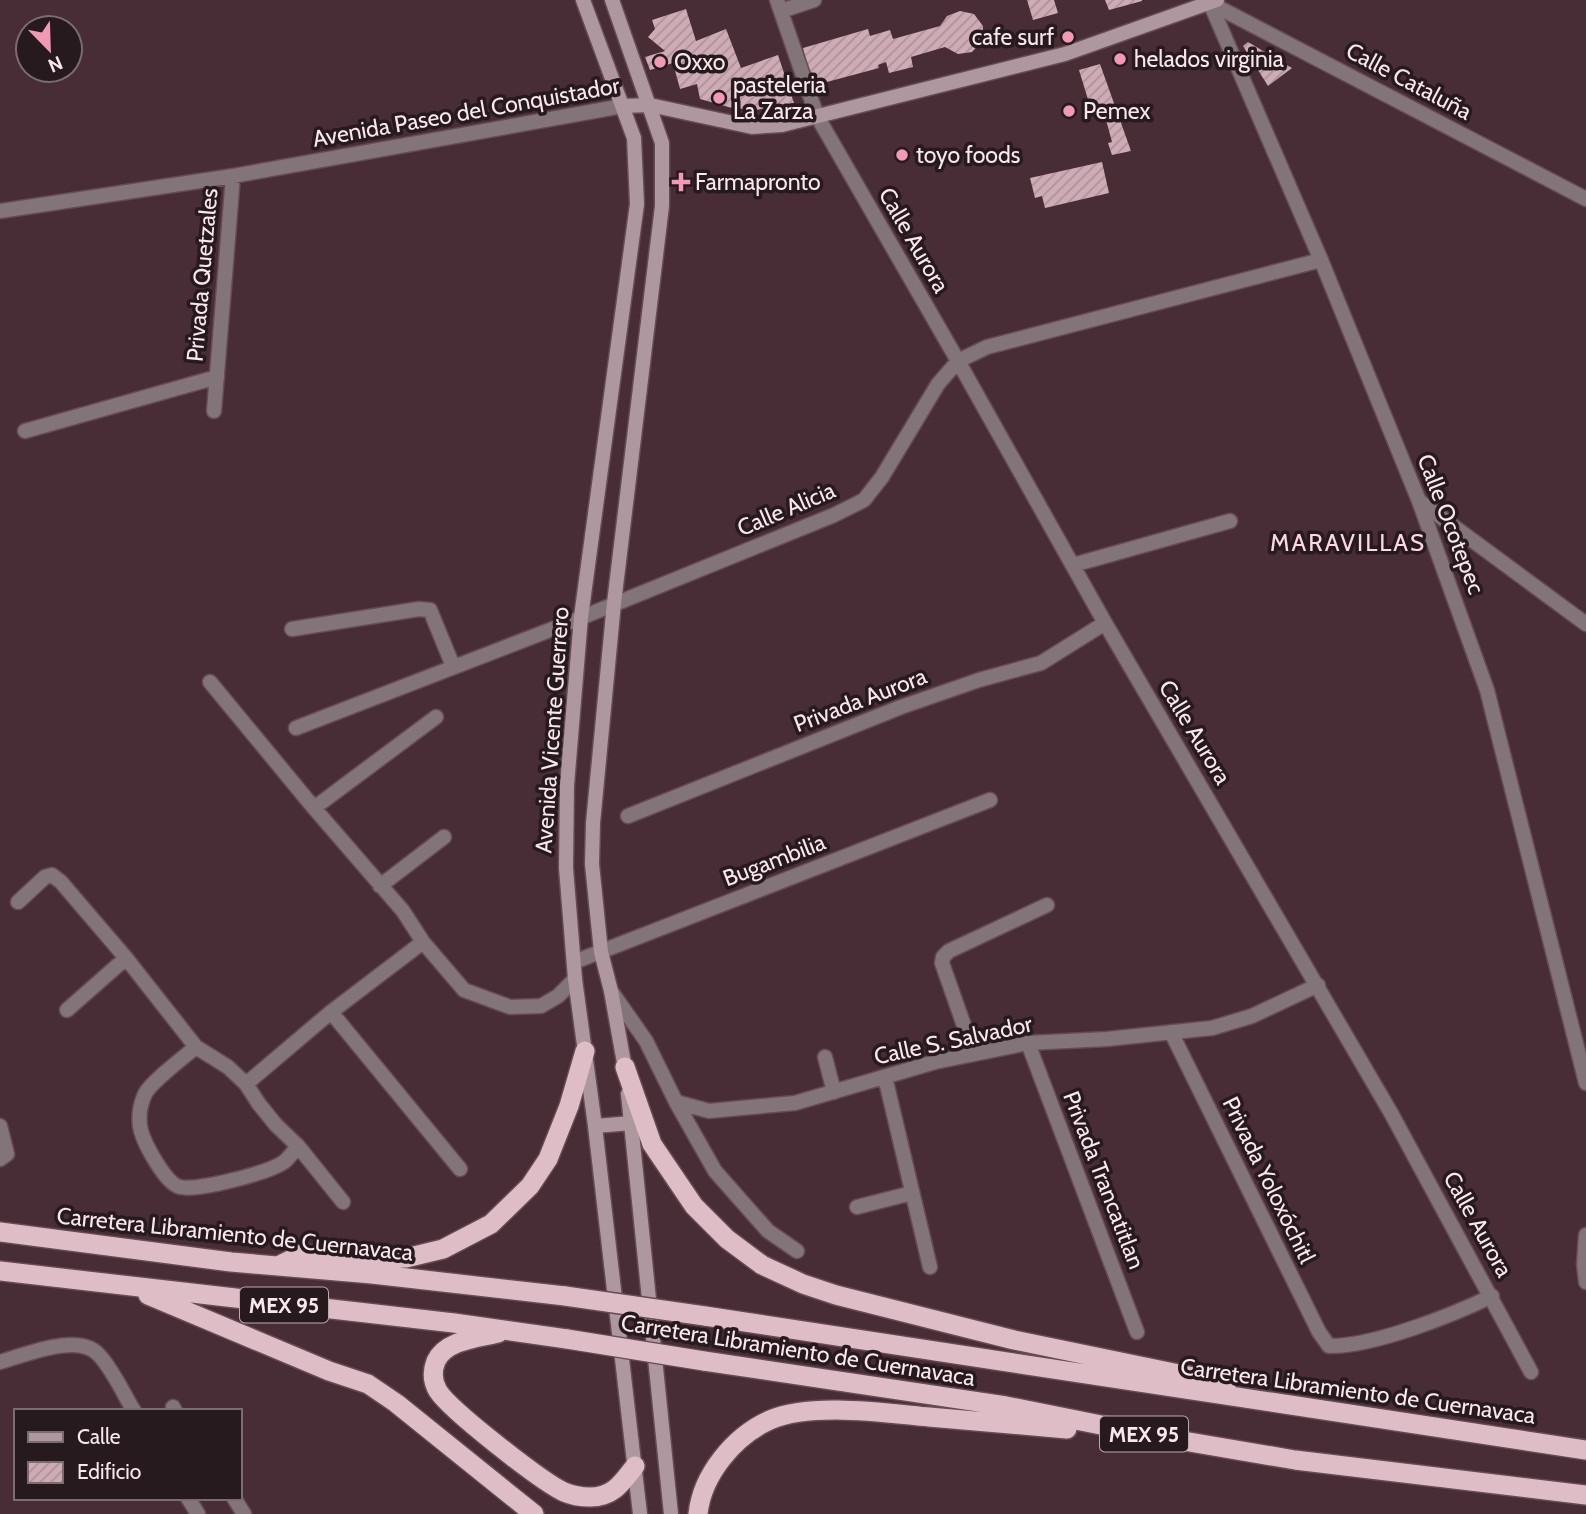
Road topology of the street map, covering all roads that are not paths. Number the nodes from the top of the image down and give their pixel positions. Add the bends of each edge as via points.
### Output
1 (583, 0) edge
2 (612, 0) edge
3 (814, 0) edge
4 (1214, 1) edge
5 (779, 6) edge
6 (624, 106) junction
7 (650, 106) junction
8 (817, 116) junction
9 (233, 176) junction
10 (1586, 199) edge
11 (0, 211) edge
12 (1321, 260) junction
13 (957, 361) junction
14 (217, 377) junction
15 (214, 411) dead end
16 (25, 431) dead end
17 (1419, 501) junction
18 (1230, 521) dead end
19 (1073, 565) junction
20 (614, 603) junction
21 (581, 617) junction
22 (1105, 623) junction
23 (1586, 624) edge
24 (292, 629) dead end
25 (453, 666) junction
26 (210, 682) dead end
27 (436, 717) dead end
28 (296, 728) dead end
29 (990, 800) dead end
30 (314, 808) junction
31 (628, 816) dead end
32 (444, 837) dead end
33 (380, 886) junction
34 (18, 902) dead end
35 (1047, 905) dead end
36 (423, 942) junction
37 (601, 952) junction
38 (126, 958) junction
39 (574, 962) junction
40 (575, 979) junction
41 (1318, 985) junction
42 (611, 991) junction
43 (67, 1010) dead end
44 (331, 1012) junction
45 (1171, 1032) junction
46 (1028, 1043) junction
47 (196, 1046) junction
48 (585, 1051) junction
49 (974, 1054) junction
50 (825, 1057) dead end
51 (625, 1067) junction
52 (885, 1077) junction
53 (1586, 1083) edge
54 (246, 1084) junction
55 (834, 1092) junction
56 (676, 1102) junction
57 (632, 1123) junction
58 (0, 1126) edge
59 (595, 1126) junction
60 (298, 1146) junction
61 (0, 1159) edge
62 (460, 1169) dead end
63 (912, 1193) junction
64 (343, 1202) dead end
65 (857, 1207) dead end
66 (0, 1232) edge
67 (1586, 1235) edge
68 (797, 1251) dead end
69 (279, 1266) junction
70 (930, 1267) dead end
71 (0, 1271) edge
72 (1586, 1282) edge
73 (128, 1286) junction
74 (1492, 1296) junction
75 (506, 1331) junction
76 (1137, 1332) dead end
77 (0, 1362) edge
78 (1531, 1372) dead end
79 (1270, 1402) junction
80 (133, 1409) edge
81 (1166, 1438) junction
82 (1586, 1450) edge
83 (635, 1466) junction
84 (1586, 1495) edge
85 (534, 1514) edge
86 (640, 1514) edge
87 (671, 1514) edge
88 (698, 1514) edge

1 - 6 main road, Avenida Vicente Guerrero
2 - 7 main road, Avenida Vicente Guerrero
3 - 5 street
4 - 8 main road, Avenida Paseo del Conquistador via 1065,54
4 - 10 street, Calle Cataluña
4 - 12 street, Calle Ocotepec
5 - 8 street, Calle Aurora
6 - 7 main road, Avenida Paseo del Conquistador
6 - 9 street, Avenida Paseo del Conquistador
6 - 21 main road, Avenida Vicente Guerrero via 634,138 637,204
7 - 8 main road, Avenida Paseo del Conquistador via 752,127
7 - 20 main road, Avenida Vicente Guerrero via 662,143 662,206
8 - 13 street, Calle Aurora
9 - 11 street, Avenida Paseo del Conquistador
9 - 14 street, Privada Quetzales
12 - 13 street, Calle Alicia via 987,347
12 - 17 street, Calle Ocotepec
13 - 19 street, Calle Aurora
13 - 20 street, Calle Alicia via 864,500
14 - 15 street, Privada Quetzales
14 - 16 street, Privada Quetzales
17 - 23 street
17 - 53 street, Calle Ocotepec via 1487,690
18 - 19 street
19 - 22 street, Calle Aurora
20 - 21 street, Calle Alicia
20 - 37 main road, Avenida Vicente Guerrero via 593,823
21 - 25 street, Calle Alicia
21 - 39 main road, Avenida Vicente Guerrero via 567,785 566,868
22 - 31 street, Privada Aurora via 1041,663 901,707
22 - 41 street, Calle Aurora
24 - 25 street via 430,610
25 - 28 street, Calle Alicia
26 - 30 street
27 - 30 street
29 - 37 street, Bugambilia
30 - 33 street
32 - 33 street
33 - 36 street via 404,911
34 - 38 street via 52,875
35 - 49 street via 943,957
36 - 40 street via 464,990 510,1007 541,1006
36 - 44 street
37 - 39 street, Bugambilia
37 - 42 main road, Avenida Vicente Guerrero
38 - 43 street
38 - 47 street
39 - 40 main road, Avenida Vicente Guerrero
40 - 48 main road, Avenida Vicente Guerrero
41 - 45 street, Calle S. Salvador via 1252,1016 1212,1028
41 - 74 street, Calle Aurora
42 - 51 main road, Avenida Vicente Guerrero
42 - 56 street via 646,1041
44 - 54 street
44 - 62 street
45 - 46 street, Calle S. Salvador
45 - 74 street, Privada Yoloxóchitl via 1329,1346 1398,1332
46 - 49 street, Calle S. Salvador
46 - 76 street, Privada Trancatitlan
47 - 54 street
47 - 60 street via 146,1091 140,1109 141,1130 172,1184 181,1188 211,1185 265,1171 284,1162
48 - 59 main road, Avenida Vicente Guerrero
48 - 69 highway via 548,1159 530,1186 491,1224 443,1249 406,1258 302,1254
49 - 52 street, Calle S. Salvador
50 - 55 street
51 - 57 main road, Avenida Vicente Guerrero
51 - 79 highway via 652,1144 695,1206 727,1239 762,1265 836,1295 1014,1340 1208,1380
52 - 55 street, Calle S. Salvador
52 - 63 street
54 - 60 street via 258,1104
55 - 56 street, Calle S. Salvador via 795,1103 709,1111
56 - 68 street via 732,1192 768,1231
57 - 59 main road
57 - 87 main road, Avenida Vicente Guerrero
58 - 61 street via 7,1154
59 - 83 main road, Avenida Vicente Guerrero
60 - 64 street
63 - 65 street
63 - 70 street
66 - 69 highway, Carretera Libramiento de Cuernavaca / MEX 95
67 - 72 street
69 - 79 highway, Carretera Libramiento de Cuernavaca / MEX 95, bridge via 565,1296
71 - 73 highway, Carretera Libramiento de Cuernavaca / MEX 95
73 - 75 highway, Carretera Libramiento de Cuernavaca / MEX 95
73 - 85 highway via 368,1384
74 - 78 street, Calle Aurora
75 - 81 highway, Carretera Libramiento de Cuernavaca / MEX 95, bridge via 1006,1406
75 - 83 highway via 451,1345 437,1359 432,1377 439,1392 537,1475 564,1492 604,1496 620,1487
77 - 80 street via 83,1344 98,1353
79 - 82 highway, Carretera Libramiento de Cuernavaca / MEX 95
81 - 84 highway, Carretera Libramiento de Cuernavaca / MEX 95 via 1295,1460
81 - 88 highway via 871,1412 794,1414 771,1419 742,1437 712,1476
83 - 86 main road, Avenida Vicente Guerrero

